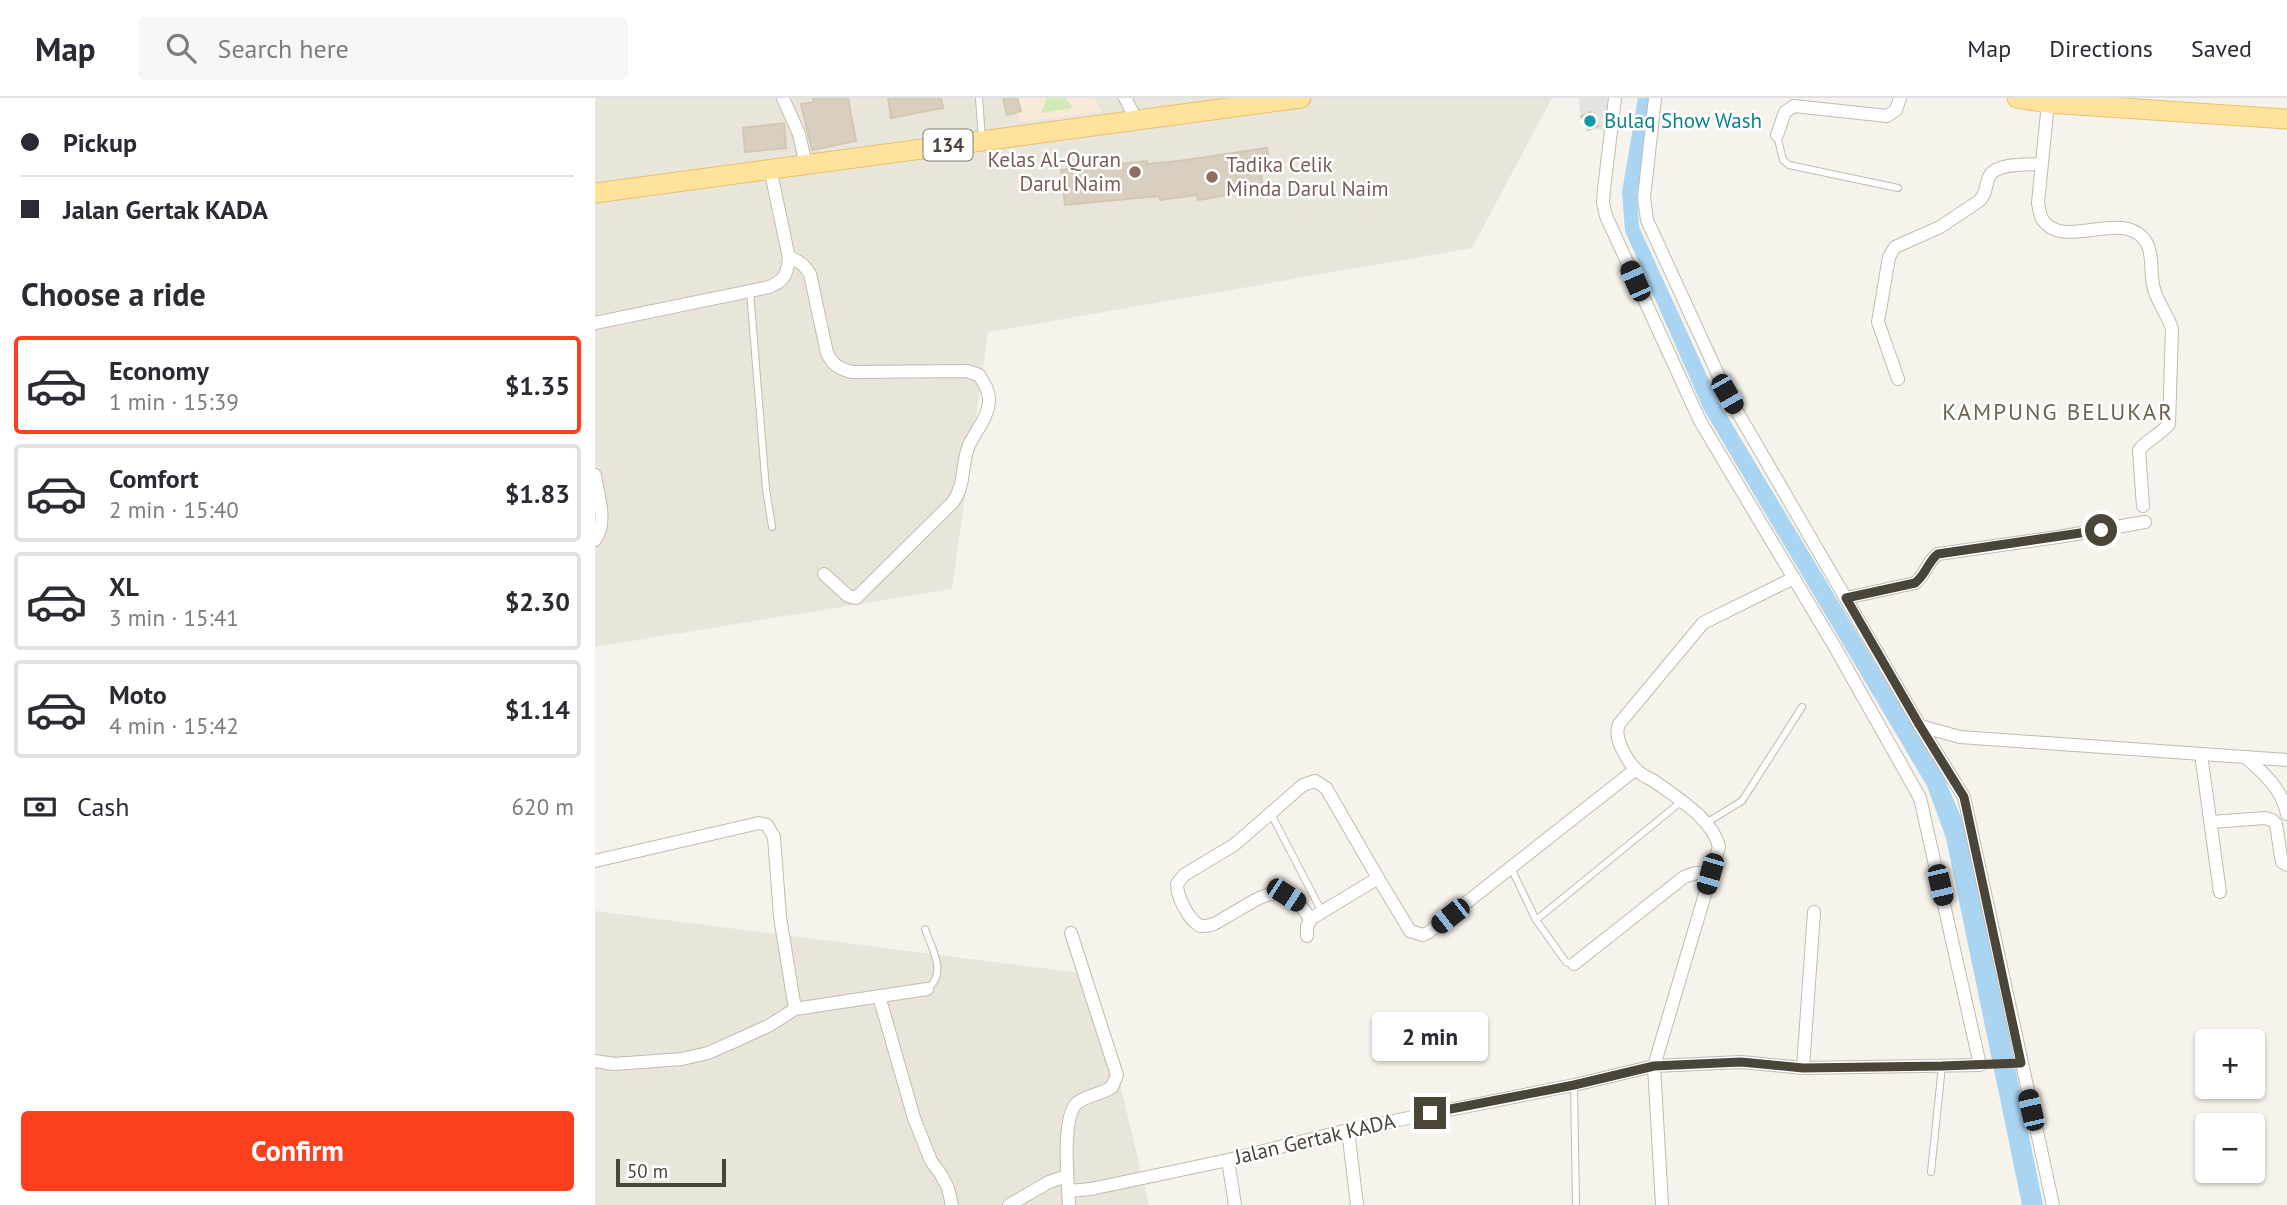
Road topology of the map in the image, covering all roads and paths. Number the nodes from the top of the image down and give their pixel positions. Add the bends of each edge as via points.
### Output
1 (783, 98) edge
2 (979, 98) edge
3 (1125, 98) edge
4 (1301, 98) edge
5 (1615, 98) edge
6 (1655, 98) edge
7 (1900, 98) edge
8 (2017, 98) edge
9 (2048, 103) junction
10 (1831, 104) edge
11 (2287, 119) edge
12 (1136, 120) junction
13 (1777, 135) joint
14 (982, 141) junction
15 (2040, 164) junction
16 (806, 165) junction
17 (770, 168) junction
18 (1898, 188) dead end
19 (595, 193) edge
20 (789, 258) junction
21 (750, 290) junction
22 (595, 323) edge
23 (1898, 379) dead end
24 (595, 475) edge
25 (2143, 506) dead end
26 (2145, 522) dead end
27 (772, 527) dead end
28 (595, 540) edge
29 (824, 574) dead end
30 (1794, 579) junction
31 (1846, 598) junction
32 (1802, 707) dead end
33 (1920, 726) junction
34 (2201, 754) junction
35 (2245, 757) junction
36 (2287, 760) edge
37 (1636, 769) junction
38 (1682, 801) junction
39 (1272, 814) junction
40 (2287, 814) edge
41 (2211, 822) junction
42 (1706, 823) junction
43 (595, 861) edge
44 (2287, 865) edge
45 (1511, 867) junction
46 (1710, 874) junction
47 (1378, 878) junction
48 (2220, 892) dead end
49 (1322, 912) junction
50 (1814, 912) dead end
51 (1310, 919) junction
52 (1536, 920) junction
53 (925, 929) dead end
54 (1071, 933) dead end
55 (1307, 936) dead end
56 (1574, 964) joint
57 (927, 989) joint
58 (879, 996) junction
59 (796, 1009) junction
60 (595, 1062) edge
61 (2021, 1063) junction
62 (1980, 1065) junction
63 (1654, 1066) junction
64 (1942, 1066) junction
65 (1803, 1068) junction
66 (1574, 1085) junction
67 (1348, 1130) junction
68 (1228, 1160) junction
69 (1931, 1172) dead end
70 (1067, 1176) junction
71 (1068, 1191) junction
72 (952, 1205) edge
73 (1009, 1205) edge
74 (1069, 1205) edge
75 (1235, 1205) edge
76 (1357, 1205) edge
77 (1576, 1205) edge
78 (1662, 1205) edge
79 (2053, 1205) edge

1 - 16 street
2 - 14 lane
3 - 12 street
4 - 12 main road, 134
5 - 30 street via 1603,203 1607,216 1700,421
6 - 31 street via 1644,198 1647,220 1727,394
7 - 10 street via 1896,110 1887,116
8 - 9 main road
9 - 11 main road
9 - 15 street
10 - 13 street via 1789,108
12 - 14 main road, 134
13 - 18 lane via 1789,166
14 - 16 main road, 134
15 - 23 street via 1994,171 1982,199 1940,228 1898,245 1890,253 1878,322
15 - 25 street via 2038,203 2042,218 2054,229 2119,228 2135,230 2146,240 2157,300 2172,329 2169,424 2139,450
16 - 17 main road, 134
17 - 19 main road, 134
17 - 20 street
20 - 21 street via 788,273 781,282
20 - 29 street via 810,274 827,353 841,370 967,371 979,375 989,402 969,446 960,491 953,502 856,598
21 - 22 street
21 - 27 lane
24 - 28 street via 602,519
26 - 31 street via 1938,554 1915,583
30 - 37 street via 1701,625 1617,728 1617,740
30 - 62 street via 1920,798
31 - 33 street
32 - 42 lane via 1742,801
33 - 34 street via 1960,737
33 - 61 street via 1964,797
34 - 35 street
34 - 41 street
35 - 36 street
35 - 40 street via 2275,785
37 - 38 street
37 - 45 street
38 - 42 street
38 - 52 lane
39 - 47 street via 1303,785 1321,783
39 - 49 lane
39 - 51 street via 1234,845 1184,874 1177,884 1179,895 1200,926 1212,925 1272,892 1301,905
41 - 44 street via 2272,820 2282,862
41 - 48 street
42 - 46 street via 1719,847
43 - 59 street via 759,822 767,825 774,837 780,917
45 - 47 street via 1423,934 1410,931
45 - 52 lane
46 - 56 street via 1684,877
46 - 63 street
47 - 49 street
49 - 51 street
50 - 65 street
51 - 55 street
52 - 56 lane via 1566,962
53 - 57 lane via 938,972
54 - 70 street via 1117,1079 1112,1087 1073,1109
57 - 58 street
58 - 59 street
58 - 72 street via 914,1118
59 - 60 street via 708,1053 682,1059
61 - 62 lane
61 - 79 street
62 - 64 street, Jalan Gertak KADA
63 - 65 street, Jalan Gertak KADA via 1741,1062
63 - 66 street, Jalan Gertak KADA
63 - 78 street
64 - 65 street, Jalan Gertak KADA
64 - 69 lane
66 - 67 street, Jalan Gertak KADA
66 - 77 lane
67 - 68 street, Jalan Gertak KADA
67 - 76 street
68 - 71 street, Jalan Gertak KADA
68 - 75 street
70 - 71 street
70 - 73 street
71 - 74 street

